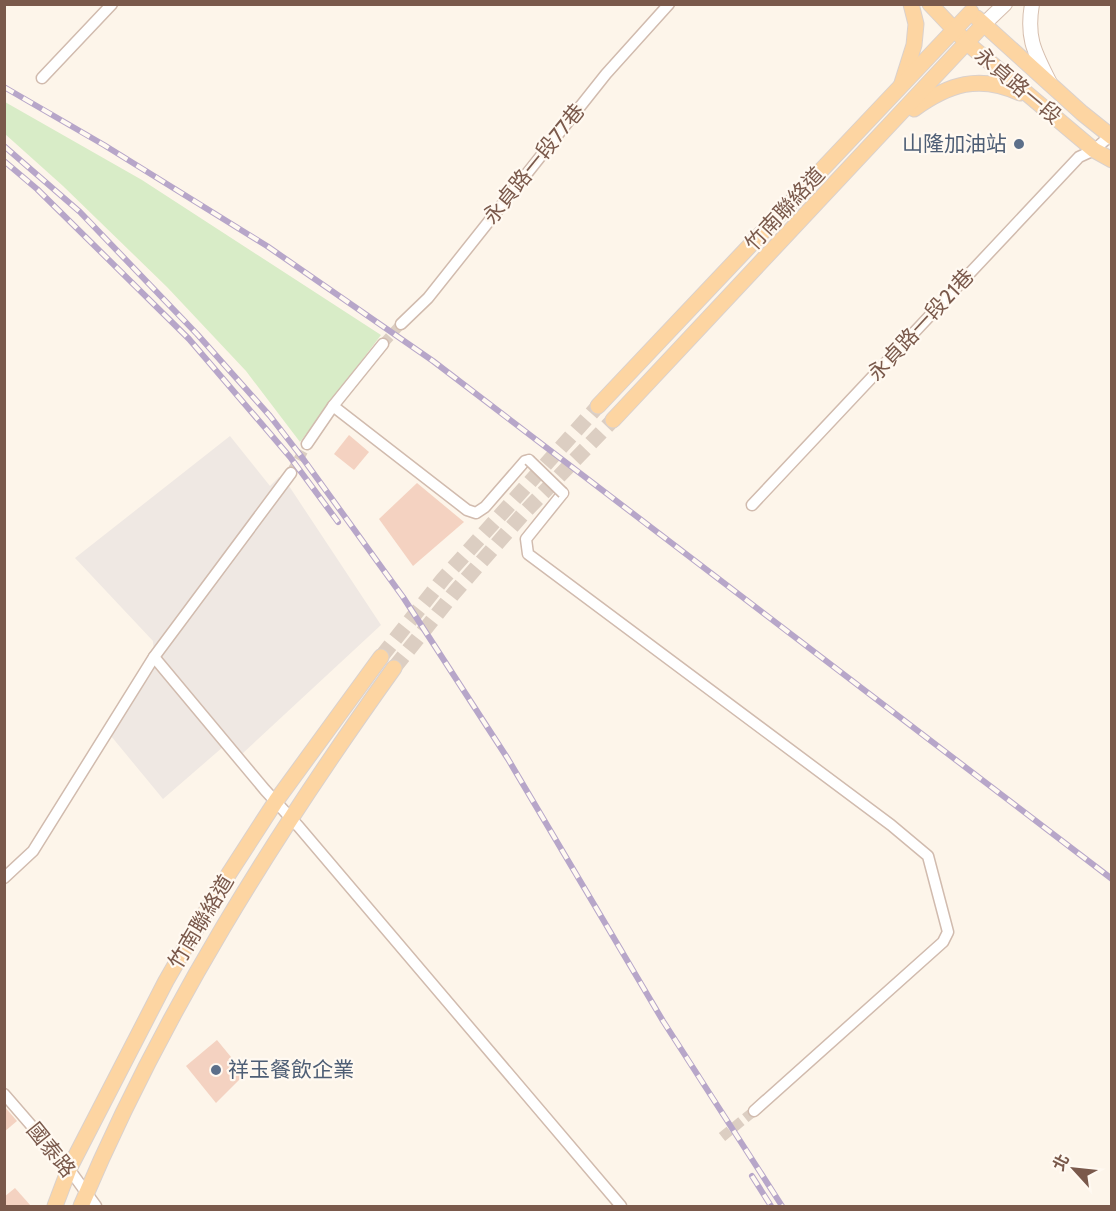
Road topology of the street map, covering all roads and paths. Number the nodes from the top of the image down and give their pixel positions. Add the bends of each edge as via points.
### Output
1 (112, 4) edge
2 (669, 4) edge
3 (911, 4) edge
4 (930, 4) edge
5 (1005, 4) edge
6 (1032, 4) edge
7 (971, 7) edge
8 (983, 25) junction
9 (954, 30) junction
10 (967, 43) junction
11 (42, 78) dead end
12 (901, 85) junction
13 (1051, 85) junction
14 (1034, 99) junction
15 (885, 130) junction
16 (1111, 135) edge
17 (1094, 150) junction
18 (1112, 159) edge
19 (1112, 166) edge
20 (401, 324) tunnel mouth
21 (383, 344) tunnel mouth
22 (333, 406) junction
23 (598, 406) tunnel mouth
24 (612, 420) tunnel mouth
25 (307, 444) tunnel mouth
26 (291, 473) tunnel mouth
27 (752, 505) dead end
28 (154, 657) junction
29 (381, 657) tunnel mouth
30 (394, 668) tunnel mouth
31 (276, 801) junction
32 (291, 818) junction
33 (4, 878) edge
34 (4, 1094) edge
35 (754, 1111) tunnel mouth
36 (69, 1169) junction
37 (88, 1203) edge
38 (55, 1206) edge
39 (621, 1206) edge

1 - 11 street
2 - 20 street, 永貞路一段77巷 via 606,74 428,298
3 - 12 main road via 916,24 914,45
4 - 9 main road, 永貞路一段
5 - 8 main road
6 - 13 main road via 1029,25 1034,50
7 - 8 main road, 永貞路一段
7 - 9 main road, 竹南聯絡道
8 - 10 main road, 竹南聯絡道
8 - 13 main road, 永貞路一段
9 - 10 main road, 永貞路一段
9 - 12 main road, 竹南聯絡道
10 - 14 main road, 永貞路一段
10 - 15 main road, 竹南聯絡道
12 - 23 main road, 竹南聯絡道
13 - 16 main road, 永貞路一段
14 - 15 main road via 1004,86 964,84 933,96
14 - 17 main road, 永貞路一段
15 - 24 main road, 竹南聯絡道
16 - 17 street, 永貞路一段21巷
17 - 18 main road, 永貞路一段
17 - 19 main road
17 - 27 street, 永貞路一段21巷 via 1078,157
21 - 22 street
22 - 25 street
22 - 35 street, bridge via 476,513 529,460 563,493 525,539 528,554 928,856 948,932 943,942
26 - 28 street
28 - 31 street
28 - 33 street via 33,851
29 - 31 main road, 竹南聯絡道
30 - 32 main road, 竹南聯絡道
31 - 32 street
31 - 36 main road, 竹南聯絡道 via 166,981
32 - 37 main road, 竹南聯絡道 via 189,985 133,1095
32 - 39 street
34 - 36 street, 國泰路
36 - 37 street, 國泰路
36 - 38 main road, 竹南聯絡道

